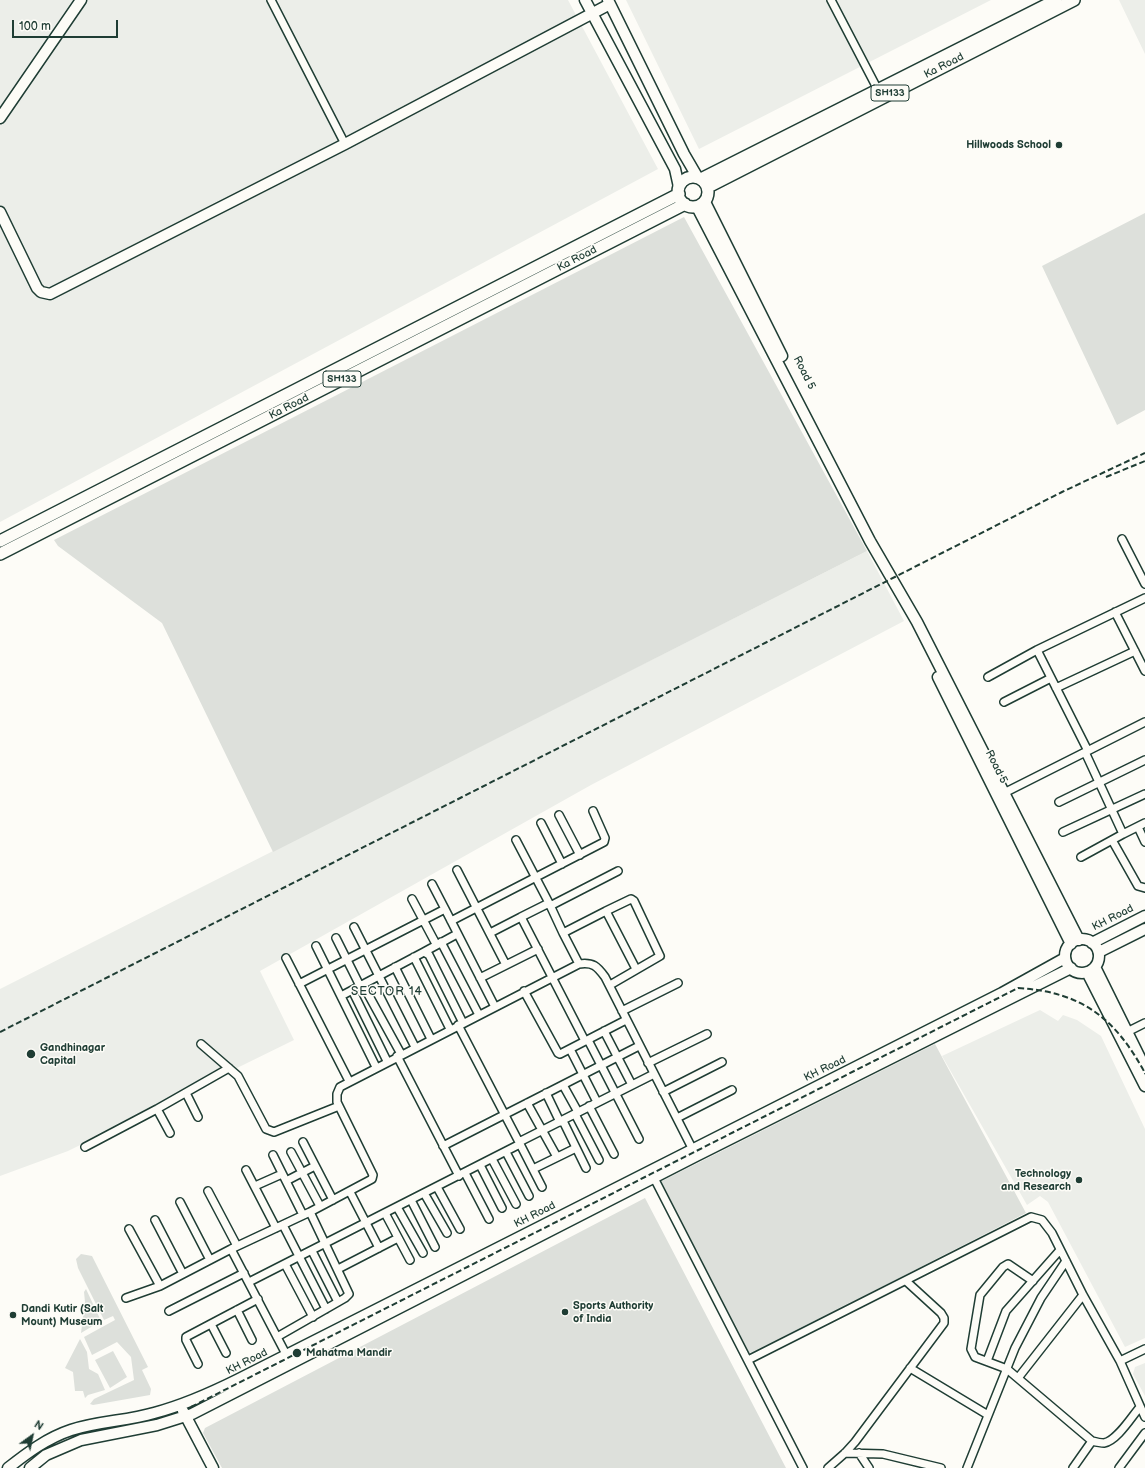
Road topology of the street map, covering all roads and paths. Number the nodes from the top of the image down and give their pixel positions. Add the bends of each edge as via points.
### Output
1 (81, 0) edge
2 (271, 0) edge
3 (586, 0) edge
4 (831, 0) edge
5 (1056, 0) edge
6 (1074, 0) edge
7 (609, 2) edge
8 (592, 13) junction
9 (878, 90) junction
10 (0, 118) edge
11 (345, 144) junction
12 (702, 182) junction
13 (679, 190) junction
14 (685, 204) junction
15 (701, 204) junction
16 (0, 212) edge
17 (450, 311) junction
18 (455, 322) junction
19 (207, 436) junction
20 (212, 446) junction
21 (1122, 539) dead end
22 (0, 541) edge
23 (0, 554) edge
24 (1145, 584) edge
25 (1145, 598) edge
26 (1115, 612) junction
27 (1037, 650) junction
28 (1135, 651) junction
29 (1145, 671) edge
30 (988, 677) dead end
31 (1051, 678) junction
32 (1056, 688) junction
33 (1004, 702) dead end
34 (1145, 722) edge
35 (1087, 752) junction
36 (1145, 760) edge
37 (1099, 782) junction
38 (1001, 794) junction
39 (1145, 794) edge
40 (1059, 802) dead end
41 (1112, 809) junction
42 (593, 811) dead end
43 (559, 814) dead end
44 (541, 823) dead end
45 (1145, 823) edge
46 (1138, 827) junction
47 (1063, 832) dead end
48 (1123, 834) junction
49 (516, 840) dead end
50 (1112, 840) junction
51 (1145, 842) edge
52 (580, 855) junction
53 (1081, 857) dead end
54 (562, 864) junction
55 (458, 870) dead end
56 (618, 871) dead end
57 (536, 877) junction
58 (432, 884) dead end
59 (1145, 888) edge
60 (412, 898) dead end
61 (549, 904) junction
62 (476, 907) junction
63 (445, 909) junction
64 (606, 911) junction
65 (1145, 916) edge
66 (521, 917) junction
67 (450, 920) junction
68 (423, 921) junction
69 (354, 928) dead end
70 (1145, 928) edge
71 (490, 933) junction
72 (563, 933) junction
73 (457, 934) junction
74 (336, 938) dead end
75 (1075, 942) junction
76 (439, 943) junction
77 (1092, 943) junction
78 (316, 946) dead end
79 (367, 949) junction
80 (538, 949) junction
81 (424, 952) junction
82 (1099, 952) junction
83 (414, 957) junction
84 (286, 958) dead end
85 (348, 958) junction
86 (1066, 958) junction
87 (579, 964) junction
88 (506, 965) junction
89 (395, 967) junction
90 (1071, 968) junction
91 (328, 969) junction
92 (636, 969) junction
93 (1091, 970) junction
94 (378, 976) junction
95 (552, 977) junction
96 (480, 978) junction
97 (678, 983) dead end
98 (299, 984) junction
99 (362, 985) junction
100 (610, 985) junction
101 (352, 990) junction
102 (524, 992) junction
103 (341, 996) junction
104 (495, 1006) junction
105 (622, 1012) junction
106 (479, 1014) junction
107 (626, 1020) junction
108 (1145, 1023) edge
109 (461, 1024) junction
110 (450, 1029) junction
111 (604, 1031) junction
112 (1127, 1032) junction
113 (707, 1034) dead end
114 (431, 1039) junction
115 (586, 1040) junction
116 (201, 1044) dead end
117 (639, 1046) junction
118 (415, 1047) junction
119 (570, 1048) junction
120 (399, 1055) junction
121 (617, 1057) junction
122 (387, 1061) junction
123 (722, 1062) dead end
124 (648, 1063) junction
125 (601, 1066) junction
126 (376, 1067) junction
127 (229, 1068) junction
128 (1145, 1068) edge
129 (654, 1074) junction
130 (583, 1075) junction
131 (349, 1081) junction
132 (563, 1085) junction
133 (632, 1085) junction
134 (1145, 1086) edge
135 (732, 1090) dead end
136 (663, 1092) junction
137 (186, 1093) junction
138 (615, 1093) junction
139 (546, 1094) junction
140 (597, 1102) junction
141 (527, 1103) junction
142 (339, 1106) junction
143 (589, 1106) junction
144 (157, 1109) junction
145 (576, 1113) junction
146 (504, 1114) junction
147 (198, 1118) dead end
148 (677, 1118) junction
149 (561, 1121) junction
150 (542, 1130) junction
151 (170, 1133) dead end
152 (639, 1139) dead end
153 (302, 1142) dead end
154 (519, 1143) junction
155 (443, 1146) junction
156 (85, 1147) dead end
157 (576, 1148) junction
158 (291, 1152) dead end
159 (506, 1152) junction
160 (694, 1152) junction
161 (614, 1154) dead end
162 (273, 1155) dead end
163 (557, 1157) junction
164 (492, 1159) junction
165 (600, 1160) dead end
166 (480, 1165) junction
167 (315, 1166) junction
168 (586, 1168) dead end
169 (533, 1169) junction
170 (246, 1170) dead end
171 (302, 1172) junction
172 (282, 1174) junction
173 (462, 1174) junction
174 (652, 1174) junction
175 (286, 1181) junction
176 (255, 1186) junction
177 (437, 1187) junction
178 (542, 1187) dead end
179 (208, 1191) dead end
180 (350, 1192) junction
181 (424, 1193) junction
182 (529, 1196) dead end
183 (333, 1200) junction
184 (411, 1200) junction
185 (180, 1202) dead end
186 (516, 1204) dead end
187 (320, 1206) junction
188 (398, 1207) junction
189 (502, 1208) dead end
190 (385, 1213) junction
191 (306, 1214) junction
192 (489, 1219) dead end
193 (155, 1220) dead end
194 (365, 1224) junction
195 (279, 1227) junction
196 (129, 1229) dead end
197 (460, 1229) dead end
198 (447, 1233) dead end
199 (398, 1238) junction
200 (324, 1244) junction
201 (435, 1247) dead end
202 (234, 1248) junction
203 (379, 1248) junction
204 (312, 1250) junction
205 (1060, 1250) junction
206 (423, 1252) dead end
207 (299, 1257) junction
208 (210, 1260) junction
209 (410, 1260) dead end
210 (1066, 1261) junction
211 (285, 1264) junction
212 (338, 1269) junction
213 (244, 1273) junction
214 (183, 1274) junction
215 (906, 1281) junction
216 (1033, 1281) junction
217 (249, 1282) junction
218 (160, 1286) junction
219 (1083, 1295) junction
220 (126, 1298) dead end
221 (258, 1300) junction
222 (338, 1302) junction
223 (326, 1309) junction
224 (236, 1310) junction
225 (169, 1311) dead end
226 (313, 1317) junction
227 (211, 1324) junction
228 (277, 1337) junction
229 (252, 1340) dead end
230 (1145, 1348) edge
231 (226, 1353) dead end
232 (289, 1359) junction
233 (748, 1360) junction
234 (987, 1361) junction
235 (1120, 1361) junction
236 (198, 1364) dead end
237 (910, 1368) junction
238 (1007, 1369) junction
239 (1018, 1378) junction
240 (181, 1406) junction
241 (1140, 1407) junction
242 (186, 1416) junction
243 (988, 1416) junction
244 (1145, 1417) edge
245 (1145, 1433) edge
246 (1092, 1441) junction
247 (845, 1453) junction
248 (859, 1453) junction
249 (8, 1468) edge
250 (30, 1468) edge
251 (213, 1468) edge
252 (803, 1468) edge
253 (828, 1468) edge
254 (869, 1468) edge
255 (941, 1468) edge
256 (967, 1468) edge
257 (1073, 1468) edge
258 (1119, 1468) edge

1 - 10 street
2 - 11 street
3 - 8 street
4 - 9 street
5 - 9 main road, Ka Road / SH133
6 - 12 main road, Ka Road / SH133
7 - 8 street
7 - 12 street via 684,154
8 - 11 street
8 - 13 street via 675,169
9 - 12 main road, Ka Road / SH133
11 - 16 street via 50,294 37,288
12 - 13 main road, SH133 via 687,178
12 - 15 main road via 708,197
13 - 14 main road
13 - 17 main road, Ka Road / SH133
14 - 15 main road
14 - 18 main road, Ka Road / SH133
15 - 38 street, Road 5 via 875,538 880,556 904,600 915,633
17 - 18 main road
17 - 19 main road, Ka Road / SH133
18 - 20 main road, Ka Road / SH133
19 - 20 main road
19 - 22 main road, Ka Road / SH133
20 - 23 main road, Ka Road / SH133
21 - 24 street
25 - 26 street
26 - 27 street
26 - 28 street
27 - 30 street
27 - 31 street
28 - 29 street
28 - 32 street
31 - 32 street
31 - 33 street
32 - 35 street
34 - 35 street
35 - 37 street
35 - 38 street
36 - 37 street
37 - 40 street
37 - 41 street
38 - 75 street, Road 5
39 - 41 street
41 - 47 street
41 - 48 street
42 - 52 street via 606,840
43 - 52 street
44 - 54 street
45 - 46 street
46 - 48 street
46 - 51 street
48 - 50 street
49 - 57 street
50 - 53 street
50 - 59 street via 1138,886
52 - 54 street
54 - 57 street
55 - 62 street
56 - 61 street
57 - 61 street
57 - 62 street
58 - 63 street
60 - 68 street
61 - 66 street
61 - 72 street
62 - 67 street
62 - 71 street
63 - 67 street
63 - 68 street
64 - 72 street
64 - 92 street
64 - 92 street via 631,899 634,901 660,956
65 - 77 street, KH Road
66 - 71 street
66 - 80 street
67 - 73 street
68 - 76 street
68 - 79 street
69 - 79 street
70 - 82 street
71 - 88 street
72 - 87 street
73 - 76 street
73 - 96 street
74 - 85 street
75 - 77 street via 1084,939
75 - 86 street via 1067,950
76 - 81 street
76 - 106 street
77 - 82 street
78 - 91 street
79 - 85 street
79 - 94 street
80 - 88 street
80 - 95 street
81 - 83 street
81 - 109 street via 429,955
82 - 93 street via 1099,960
83 - 89 street
83 - 110 street
84 - 98 street
85 - 91 street
85 - 99 street
86 - 90 street
86 - 160 street, KH Road
87 - 95 street
87 - 100 street via 588,962 598,966
88 - 96 street
89 - 94 street
89 - 114 street
90 - 93 street via 1078,972
90 - 160 street, KH Road
91 - 98 street
91 - 103 street
92 - 100 street
93 - 112 street
93 - 134 street
94 - 99 street
94 - 118 street
95 - 102 street
95 - 115 street
96 - 104 street
97 - 105 street
98 - 131 street
99 - 101 street
99 - 120 street
100 - 105 street
101 - 103 street
101 - 122 street
102 - 104 street
102 - 119 street via 555,1051 560,1054
103 - 126 street
104 - 106 street
105 - 107 street
106 - 109 street
107 - 111 street
107 - 117 street
108 - 112 street
109 - 110 street
109 - 146 street
110 - 114 street
111 - 115 street
111 - 121 street
112 - 128 street
113 - 124 street
114 - 118 street
115 - 119 street
115 - 125 street
116 - 127 street
117 - 121 street
117 - 124 street
118 - 120 street
119 - 130 street
120 - 122 street
120 - 155 street
121 - 125 street
121 - 133 street
122 - 126 street
123 - 136 street
124 - 129 street
125 - 130 street
125 - 138 street
126 - 131 street
127 - 137 street
127 - 142 street via 243,1083 266,1129 270,1131 274,1132
129 - 133 street
129 - 136 street
130 - 132 street
130 - 140 street
131 - 142 street via 340,1087 337,1094
132 - 139 street
132 - 145 street
133 - 138 street
135 - 148 street
136 - 148 street
137 - 144 street
137 - 147 street
138 - 140 street
138 - 152 street
139 - 141 street
139 - 149 street
140 - 143 street
141 - 146 street
141 - 150 street
142 - 180 street via 373,1175 369,1182
143 - 145 street
143 - 161 street
144 - 151 street
144 - 156 street
145 - 149 street
145 - 165 street
146 - 154 street
146 - 155 street
148 - 160 street
149 - 150 street
149 - 157 street
150 - 154 street
150 - 163 street
153 - 167 street
154 - 159 street
154 - 169 street
155 - 173 street
157 - 163 street
157 - 168 street
158 - 171 street
159 - 164 street
159 - 182 street
160 - 174 street, KH Road
162 - 172 street
163 - 169 street
164 - 166 street
164 - 186 street
166 - 173 street
166 - 189 street
167 - 171 street
167 - 183 street
169 - 178 street
170 - 176 street
171 - 175 street
171 - 187 street
172 - 175 street
172 - 176 street
173 - 177 street
173 - 192 street
174 - 232 street, KH Road
174 - 233 street
175 - 191 street
176 - 195 street
177 - 181 street
177 - 197 street
179 - 202 street
180 - 183 street
180 - 194 street
181 - 184 street
181 - 198 street
183 - 187 street
184 - 188 street
184 - 201 street
185 - 208 street
187 - 191 street
188 - 190 street
188 - 206 street
190 - 194 street
190 - 199 street
191 - 195 street
191 - 200 street
193 - 214 street
194 - 200 street
194 - 203 street
195 - 202 street
195 - 207 street
196 - 218 street
199 - 203 street
199 - 209 street
200 - 204 street
200 - 212 street
202 - 208 street
202 - 213 street
203 - 212 street
204 - 207 street
204 - 222 street
205 - 210 street
205 - 215 street via 1042,1220 1031,1217
205 - 216 street
207 - 211 street
207 - 223 street
208 - 214 street
210 - 219 street
210 - 238 street via 1035,1309
211 - 217 street
211 - 226 street
212 - 222 street via 350,1294
213 - 217 street
213 - 225 street
214 - 218 street
215 - 233 street
215 - 237 street via 944,1318 941,1327
216 - 234 street via 1006,1311
216 - 234 street via 1008,1264 983,1290 971,1349 976,1356
217 - 221 street
218 - 220 street
219 - 235 street
219 - 239 street
221 - 224 street
221 - 228 street
222 - 223 street
223 - 226 street
224 - 227 street
224 - 229 street
226 - 228 street
227 - 231 street
227 - 236 street via 186,1337
228 - 232 street
230 - 235 street
232 - 240 street, KH Road
232 - 242 street, KH Road
233 - 252 street
234 - 238 street
235 - 241 street
237 - 243 street
237 - 247 street
238 - 239 street
238 - 243 street
239 - 246 street
240 - 242 street
240 - 249 street, KH Road via 136,1418 70,1430 27,1453
241 - 244 street
241 - 246 street via 1115,1437 1103,1443
242 - 250 street, KH Road via 157,1425 81,1440 46,1455
242 - 251 street
243 - 256 street
245 - 258 street
246 - 257 street
247 - 248 street
247 - 253 street
248 - 254 street
248 - 255 street via 883,1454

